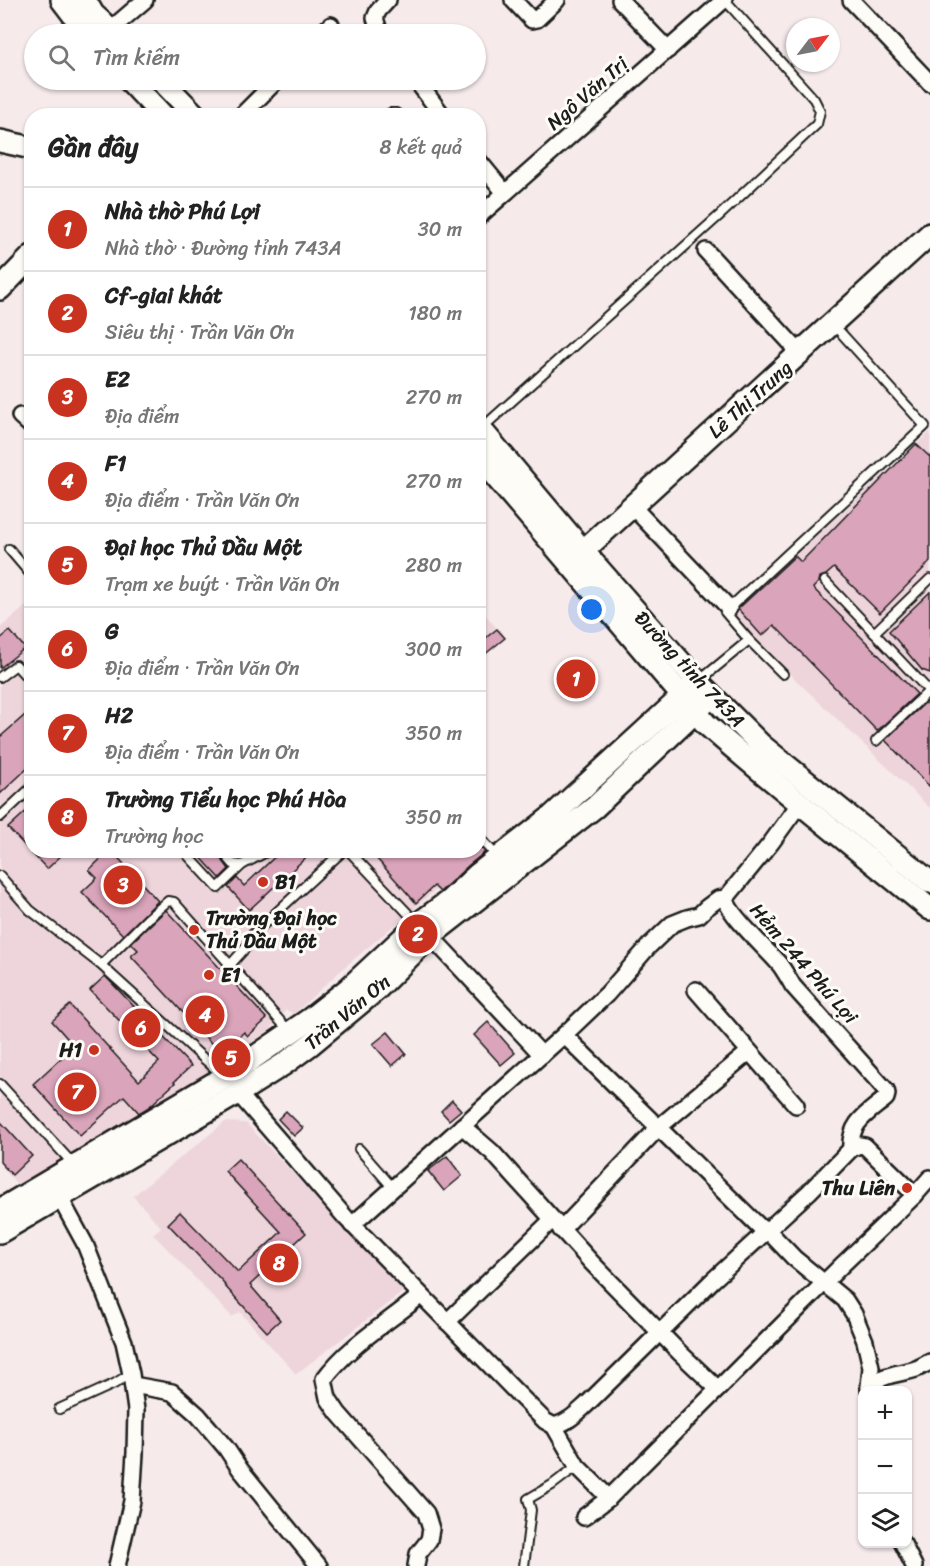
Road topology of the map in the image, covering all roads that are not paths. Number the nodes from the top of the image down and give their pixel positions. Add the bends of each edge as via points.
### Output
1 (62, 0) edge
2 (85, 0) edge
3 (145, 0) edge
4 (388, 0) edge
5 (513, 0) edge
6 (557, 0) edge
7 (620, 0) edge
8 (725, 0) edge
9 (851, 0) edge
10 (79, 24) edge
11 (104, 24) edge
12 (120, 24) edge
13 (377, 24) edge
14 (668, 50) junction
15 (930, 83) edge
16 (138, 90) edge
17 (166, 90) edge
18 (171, 90) edge
19 (267, 90) edge
20 (424, 90) edge
21 (153, 108) edge
22 (160, 108) edge
23 (188, 108) edge
24 (249, 108) edge
25 (437, 108) edge
26 (0, 141) edge
27 (24, 146) edge
28 (486, 170) edge
29 (505, 193) junction
30 (486, 210) edge
31 (930, 234) edge
32 (706, 251) dead end
33 (24, 264) edge
34 (0, 289) edge
35 (832, 323) junction
36 (800, 353) junction
37 (20, 416) dead end
38 (24, 420) edge
39 (486, 422) edge
40 (486, 435) edge
41 (486, 464) edge
42 (632, 506) junction
43 (9, 549) dead end
44 (577, 557) junction
45 (24, 567) edge
46 (930, 579) edge
47 (825, 581) dead end
48 (729, 608) junction
49 (874, 633) junction
50 (749, 640) junction
51 (24, 674) edge
52 (783, 674) dead end
53 (0, 677) edge
54 (705, 689) junction
55 (930, 691) edge
56 (689, 705) junction
57 (876, 741) dead end
58 (24, 794) edge
59 (800, 803) junction
60 (0, 817) edge
61 (486, 844) edge
62 (190, 858) edge
63 (228, 858) edge
64 (255, 858) edge
65 (337, 858) edge
66 (354, 858) edge
67 (499, 858) junction
68 (242, 865) junction
69 (0, 876) edge
70 (930, 882) edge
71 (726, 898) junction
72 (930, 909) edge
73 (424, 930) junction
74 (231, 964) junction
75 (101, 966) junction
76 (696, 990) dead end
77 (291, 1033) junction
78 (565, 1034) junction
79 (749, 1052) junction
80 (542, 1055) junction
81 (0, 1084) edge
82 (231, 1085) junction
83 (796, 1105) dead end
84 (462, 1126) junction
85 (659, 1127) junction
86 (359, 1149) dead end
87 (851, 1149) junction
88 (75, 1166) junction
89 (930, 1178) edge
90 (393, 1188) junction
91 (55, 1189) junction
92 (915, 1196) junction
93 (0, 1210) edge
94 (352, 1225) junction
95 (556, 1225) junction
96 (0, 1232) edge
97 (765, 1232) junction
98 (825, 1283) junction
99 (421, 1295) junction
100 (447, 1322) junction
101 (661, 1332) junction
102 (930, 1362) edge
103 (132, 1379) junction
104 (869, 1386) edge
105 (871, 1386) edge
106 (718, 1389) junction
107 (59, 1409) dead end
108 (554, 1426) junction
109 (577, 1466) junction
110 (609, 1498) junction
111 (584, 1517) dead end
112 (905, 1548) edge
113 (117, 1566) edge
114 (319, 1566) edge
115 (416, 1566) edge
116 (524, 1566) edge
117 (914, 1566) edge

1 - 10 street
2 - 11 street
3 - 12 street
4 - 13 street via 378,10
5 - 6 street via 532,20
7 - 14 street
8 - 14 street, Ngô Văn Trị
8 - 39 lane via 814,99 820,111 817,124
9 - 15 street
14 - 29 street, Ngô Văn Trị
16 - 21 street
17 - 22 street
18 - 23 street
19 - 24 street
20 - 25 street
26 - 27 street
28 - 29 street
29 - 30 street, Ngô Văn Trị
31 - 35 street, Lê Thị Trung
32 - 36 street
33 - 34 street
35 - 36 street, Lê Thị Trung
35 - 48 lane via 925,426
36 - 42 street, Lê Thị Trung
37 - 38 street
40 - 44 street, Đường tỉnh 743A
41 - 44 street, Đường tỉnh 743A
42 - 44 street, Lê Thị Trung
42 - 48 street
43 - 45 lane
44 - 54 street, Đường tỉnh 743A
44 - 56 street, Đường tỉnh 743A
46 - 49 lane
47 - 49 lane
48 - 50 lane via 725,612
49 - 55 lane
50 - 52 lane
50 - 54 lane
51 - 53 lane via 16,665
54 - 56 street, Trần Văn Ơn
54 - 70 street, Đường tỉnh 743A via 761,745
55 - 57 lane
56 - 59 street, Đường tỉnh 743A
56 - 67 street, Trần Văn Ơn
56 - 73 street, Trần Văn Ơn via 596,807
58 - 60 lane
59 - 71 street, Hẻm 244 Phú Lợi
59 - 72 street, Đường tỉnh 743A
61 - 67 lane
62 - 68 lane via 218,888
63 - 68 lane via 233,864
64 - 68 lane
65 - 74 lane via 252,935
66 - 73 lane
67 - 73 street, Trần Văn Ơn via 449,901
69 - 75 lane via 30,910
71 - 78 street via 718,899 699,915 672,924
71 - 87 street, Hẻm 244 Phú Lợi via 734,915 782,968 793,986 886,1090 885,1098 859,1121 851,1136
73 - 77 street, Trần Văn Ơn
73 - 80 street
73 - 82 street, Trần Văn Ơn via 382,984 336,1024 284,1064
74 - 75 lane via 185,913 168,901
74 - 77 lane
75 - 82 lane
76 - 79 street
77 - 82 street, Trần Văn Ơn
78 - 80 street
78 - 85 street
79 - 83 street
79 - 85 street
80 - 84 street
81 - 88 lane
82 - 88 street, Trần Văn Ơn
82 - 91 street, Trần Văn Ơn
82 - 94 street
84 - 90 street
84 - 95 street via 492,1152
85 - 95 street
85 - 97 street
86 - 90 lane
87 - 92 street via 865,1146
87 - 97 street
88 - 91 street, Trần Văn Ơn
89 - 92 street
90 - 94 street
91 - 93 street, Trần Văn Ơn
91 - 96 street, Trần Văn Ơn
91 - 103 street via 86,1244 106,1293 124,1342
92 - 98 street
94 - 99 street
95 - 100 street
95 - 101 street
97 - 98 street
97 - 101 street
98 - 104 street via 845,1300 866,1341 871,1367
98 - 106 street
99 - 100 street
99 - 115 street via 343,1356 324,1379 328,1398 338,1413 426,1513 431,1529 429,1540 418,1554
100 - 108 street
101 - 106 street
101 - 108 street via 572,1417
102 - 105 street via 882,1378
103 - 107 lane
103 - 113 street via 136,1410 132,1502
103 - 114 street via 171,1392 198,1414
106 - 110 street
108 - 109 street
109 - 110 street
109 - 116 lane via 528,1499 531,1510
110 - 111 street
112 - 117 street

